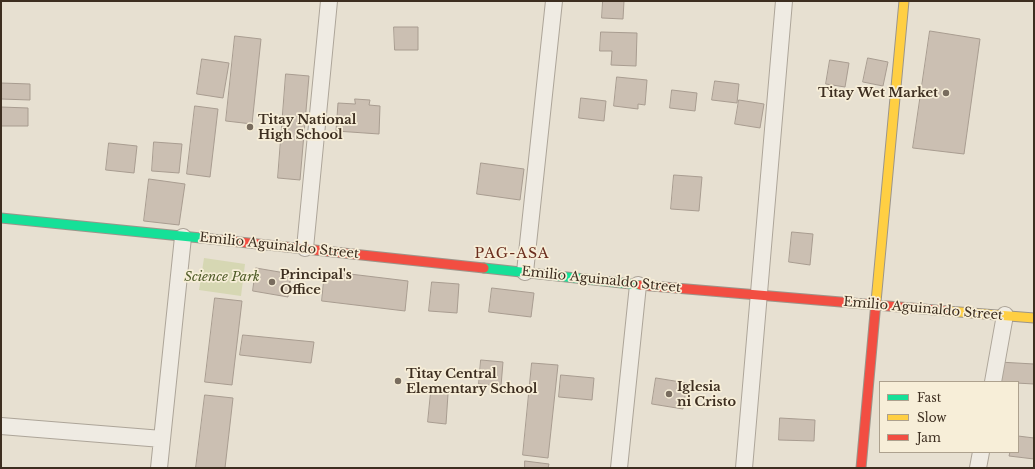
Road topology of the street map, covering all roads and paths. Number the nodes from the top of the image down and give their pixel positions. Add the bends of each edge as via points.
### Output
1 (329, 1) edge
2 (554, 1) edge
3 (784, 1) edge
4 (904, 1) edge
5 (1, 218) edge
6 (183, 237) junction
7 (305, 248) junction
8 (525, 272) junction
9 (638, 285) junction
10 (759, 296) junction
11 (875, 305) junction
12 (1005, 316) junction
13 (1034, 318) edge
14 (993, 381) edge
15 (1, 426) edge
16 (162, 439) junction
17 (981, 453) edge
18 (159, 468) edge
19 (619, 468) edge
20 (744, 468) edge
21 (861, 468) edge
22 (978, 468) edge

1 - 7 street
2 - 8 street
3 - 10 street
4 - 11 street
5 - 6 street, Emilio Aguinaldo Street
6 - 7 street, Emilio Aguinaldo Street
6 - 16 street
7 - 8 street, Emilio Aguinaldo Street
8 - 9 street, Emilio Aguinaldo Street
9 - 10 street, Emilio Aguinaldo Street
9 - 19 street
10 - 11 street, Emilio Aguinaldo Street
10 - 20 street
11 - 12 street, Emilio Aguinaldo Street
11 - 21 street
12 - 13 street, Emilio Aguinaldo Street
12 - 14 street
15 - 16 street
16 - 18 street
17 - 22 street

